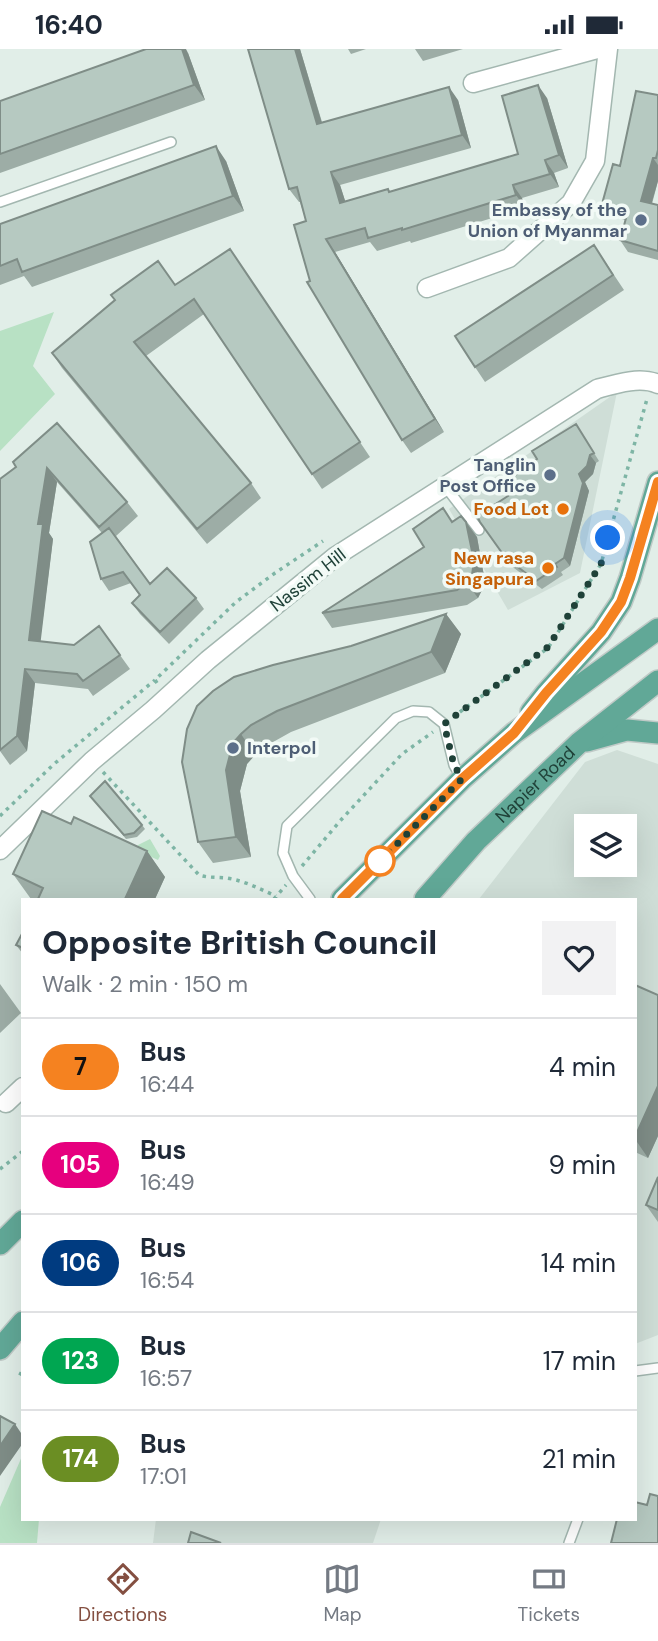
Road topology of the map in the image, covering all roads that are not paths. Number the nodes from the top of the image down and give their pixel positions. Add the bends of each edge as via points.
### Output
1 (597, 49) edge
2 (608, 49) edge
3 (473, 83) dead end
4 (171, 142) dead end
5 (0, 202) edge
6 (426, 288) dead end
7 (655, 382) edge
8 (658, 482) edge
9 (445, 486) junction
10 (479, 530) edge
11 (658, 629) edge
12 (658, 681) edge
13 (514, 733) junction
14 (658, 733) edge
15 (579, 743) junction
16 (462, 779) junction
17 (0, 850) edge
18 (309, 898) edge
19 (343, 898) edge
20 (426, 898) edge
21 (21, 1089) edge
22 (6, 1103) dead end
23 (21, 1223) edge
24 (0, 1244) edge
25 (21, 1324) edge
26 (0, 1349) edge
27 (658, 1368) edge
28 (637, 1371) edge
29 (577, 1521) edge
30 (569, 1543) edge

1 - 3 street
2 - 6 street via 595,161 571,203 509,258
4 - 5 lane
7 - 9 street, Nassim Hill via 597,389
8 - 13 main road via 621,602
9 - 10 lane
9 - 17 street, Nassim Hill via 335,556 92,761
11 - 13 main road
12 - 15 main road, Napier Road
13 - 16 main road
14 - 15 main road via 626,730
15 - 20 main road, Napier Road via 476,841
16 - 18 lane via 444,724 429,712 413,711 396,718 287,826 283,853
16 - 19 main road
21 - 22 street
23 - 24 main road
25 - 26 main road
27 - 28 lane
29 - 30 lane

